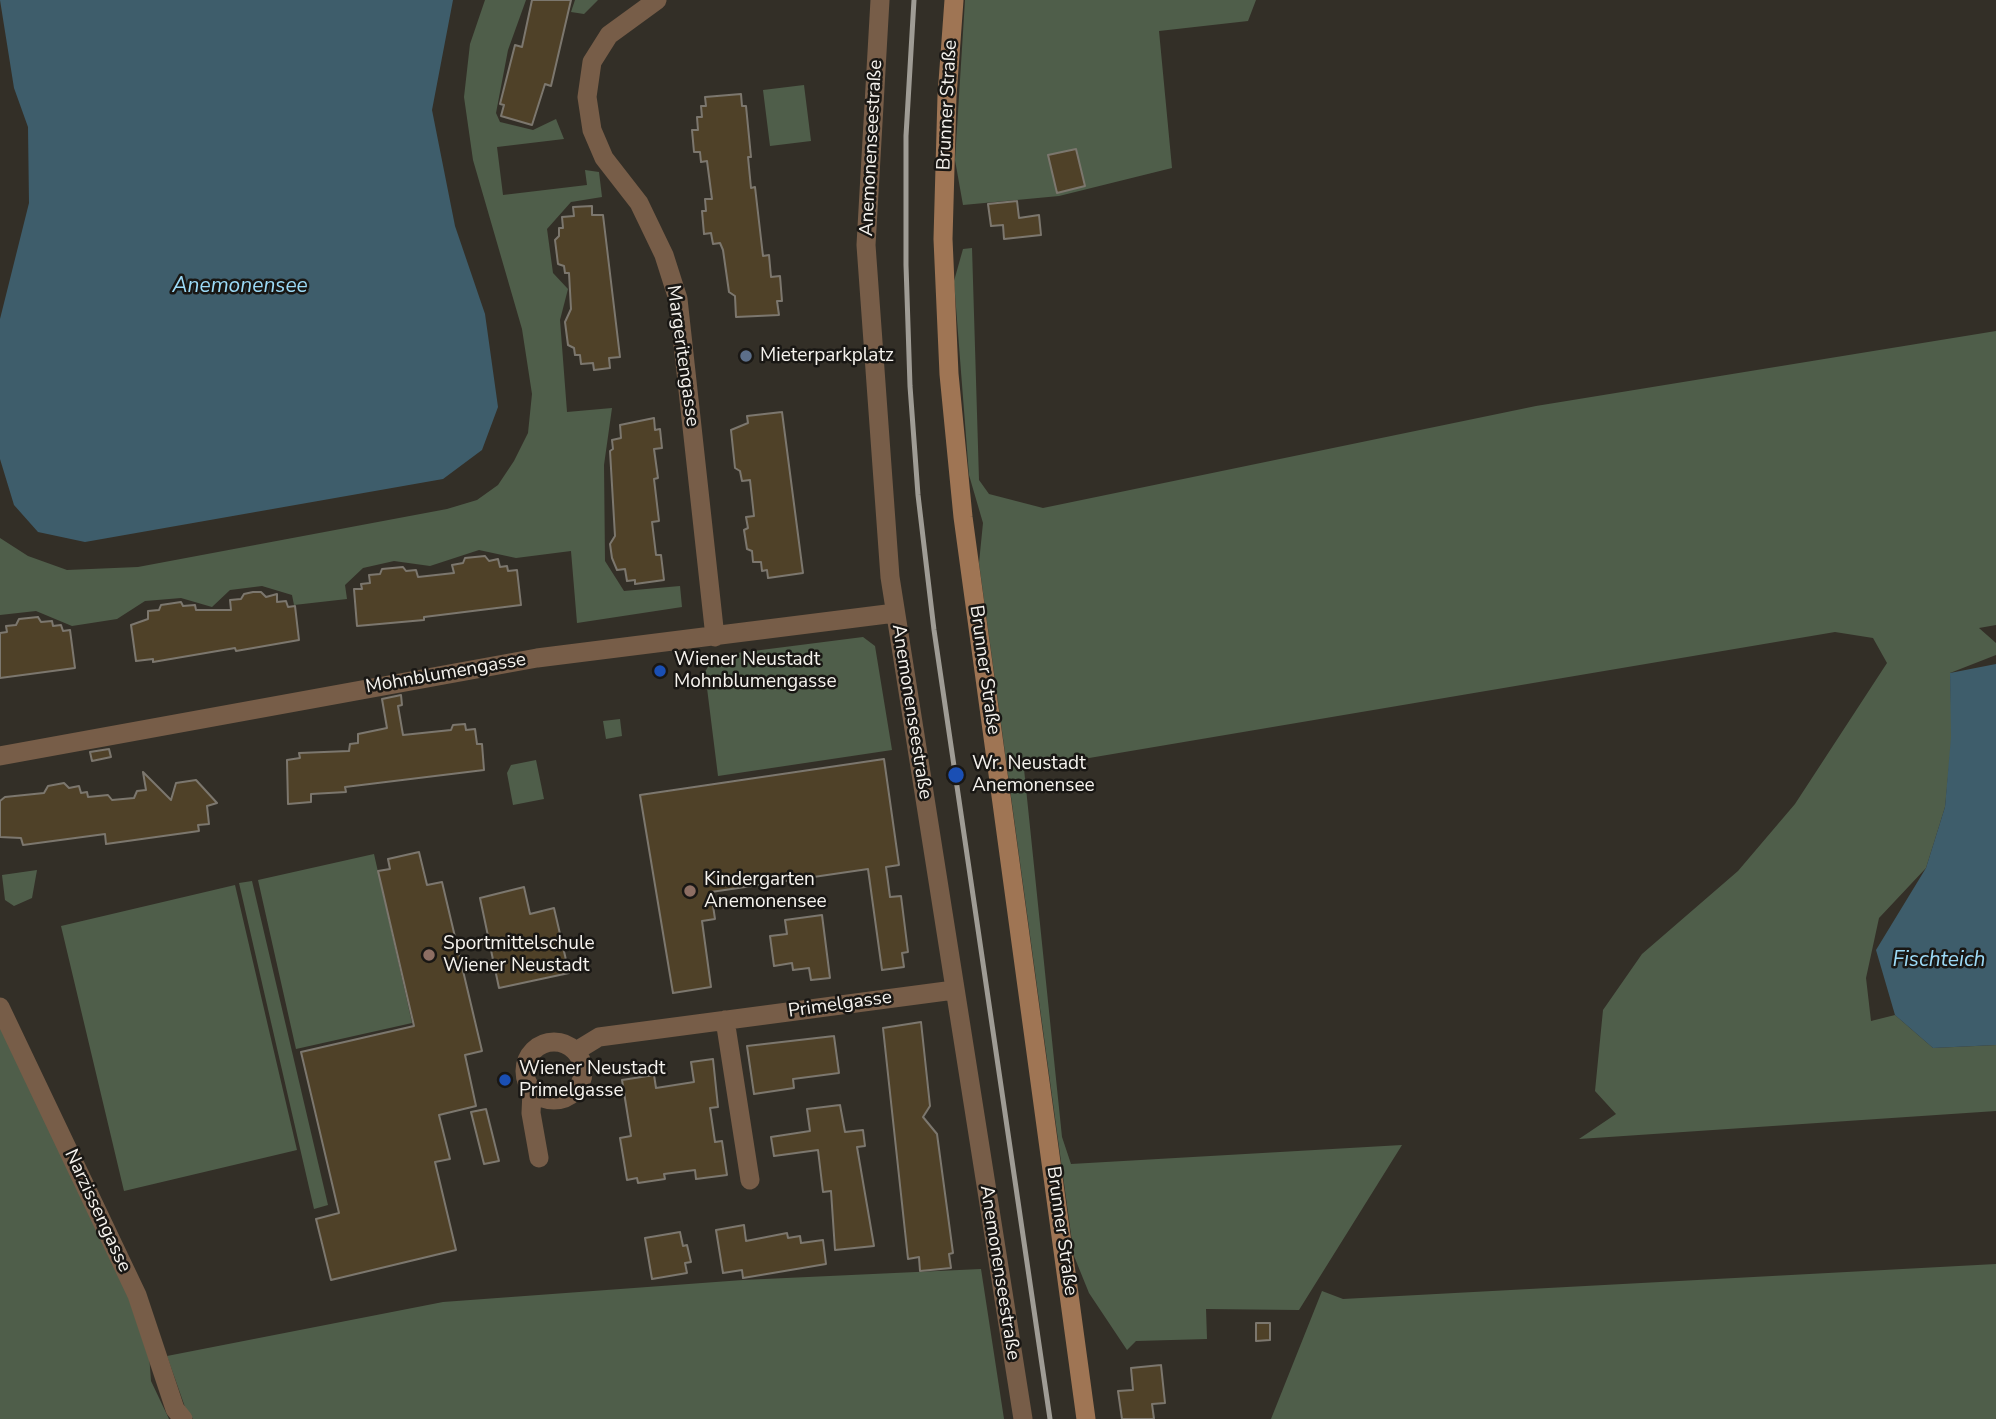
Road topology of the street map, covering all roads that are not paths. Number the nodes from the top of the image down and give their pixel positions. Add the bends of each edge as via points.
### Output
1 (657, 0) edge
2 (880, 0) edge
3 (954, 0) edge
4 (895, 613) junction
5 (715, 637) junction
6 (0, 756) edge
7 (954, 990) junction
8 (0, 1007) edge
9 (725, 1020) junction
10 (576, 1051) junction
11 (532, 1091) junction
12 (539, 1158) dead end
13 (750, 1180) dead end
14 (183, 1419) edge
15 (1023, 1419) edge
16 (1086, 1419) edge

1 - 5 street, Margeritengasse via 609,34 592,62 587,97 592,130 604,158 639,203 664,255 678,299
2 - 4 street, Anemonenseestraße via 866,245
3 - 16 main road, Brunner Straße via 943,239 948,374 963,517
4 - 5 street, Mohnblumengasse
4 - 7 street, Anemonenseestraße
5 - 6 street, Mohnblumengasse via 537,658
7 - 9 street, Primelgasse
7 - 15 street, Anemonenseestraße
8 - 14 street, Narzissengasse via 137,1295 175,1409
9 - 10 street, Primelgasse via 600,1037
9 - 13 street
10 - 11 street via 563,1043 548,1043 534,1050 526,1062 525,1077
10 - 11 street via 583,1073 574,1093 560,1100 545,1100
11 - 12 street

